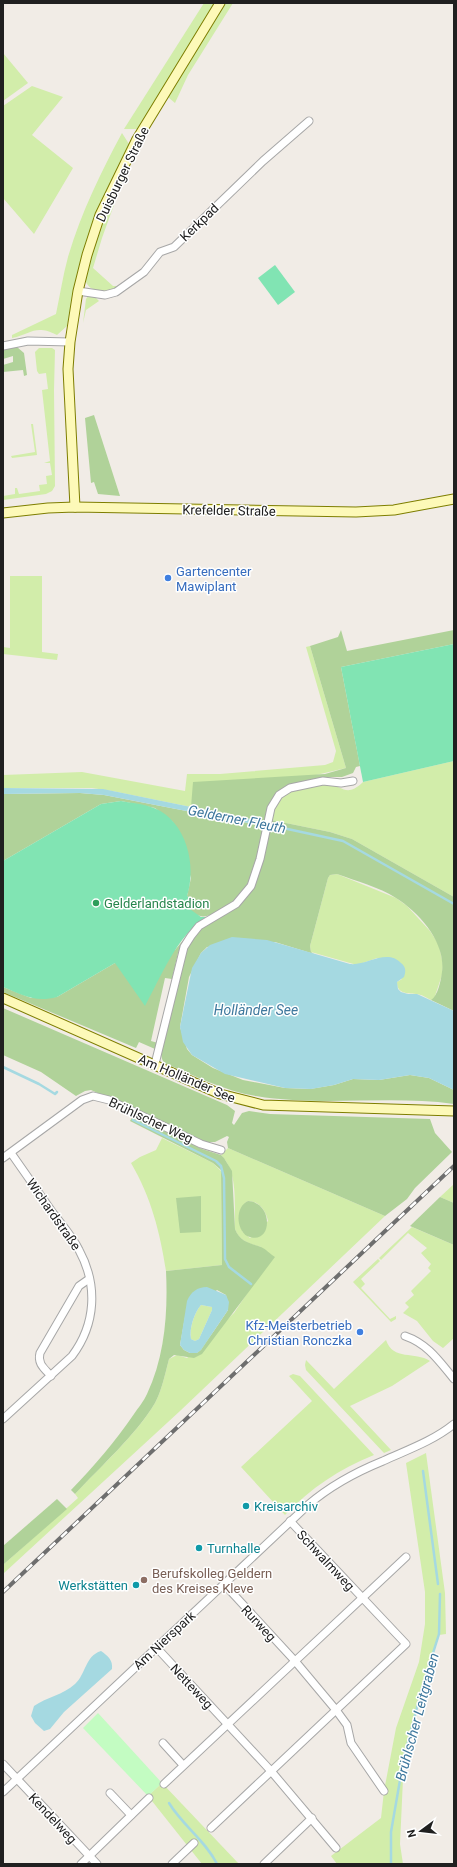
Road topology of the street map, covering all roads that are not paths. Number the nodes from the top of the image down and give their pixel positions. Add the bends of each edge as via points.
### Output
1 (220, 3) edge
2 (309, 121) dead end
3 (78, 291) junction
4 (70, 342) junction
5 (3, 346) edge
6 (454, 498) edge
7 (75, 507) junction
8 (3, 514) edge
9 (353, 781) dead end
10 (3, 998) edge
11 (155, 1064) junction
12 (454, 1111) edge
13 (221, 1150) dead end
14 (11, 1153) junction
15 (3, 1158) edge
16 (89, 1279) junction
17 (404, 1336) dead end
18 (51, 1376) junction
19 (454, 1379) edge
20 (3, 1419) edge
21 (454, 1424) edge
22 (290, 1521) junction
23 (406, 1558) dead end
24 (224, 1584) junction
25 (362, 1598) junction
26 (156, 1647) junction
27 (295, 1661) junction
28 (336, 1710) junction
29 (228, 1725) junction
30 (163, 1743) dead end
31 (3, 1764) edge
32 (183, 1765) junction
33 (272, 1772) junction
34 (17, 1779) junction
35 (164, 1784) dead end
36 (384, 1791) dead end
37 (3, 1792) edge
38 (110, 1794) dead end
39 (149, 1798) dead end
40 (131, 1815) junction
41 (312, 1818) junction
42 (211, 1828) dead end
43 (194, 1843) dead end
44 (336, 1848) dead end
45 (89, 1856) junction
46 (81, 1864) edge
47 (97, 1864) edge
48 (172, 1864) edge
49 (264, 1864) edge

1 - 3 main road, Duisburger Straße via 137,139 100,215
2 - 3 street, Kerkpad via 174,246 160,252 138,277 110,294
3 - 4 main road, Duisburger Straße
4 - 5 street via 23,341
4 - 7 main road, Duisburger Straße via 68,393
6 - 7 main road, Krefelder Straße via 400,509 356,512
7 - 8 main road, Krefelder Straße
9 - 11 street via 323,781 290,788 279,795 268,820 251,886 236,904 199,926 184,947
10 - 11 main road, Am Holländer See
11 - 12 main road, Am Holländer See via 220,1094 262,1105
13 - 14 street, Brühlscher Weg via 201,1144 109,1100 93,1096 82,1100
14 - 15 street, Brühlscher Weg
14 - 16 street, Wichardstraße via 79,1249
16 - 18 street, Wichardstraße via 92,1304 88,1328 70,1359
16 - 18 street via 79,1286 40,1353 40,1364
17 - 19 street via 430,1350
18 - 20 street, Wichardstraße
21 - 22 street, Am Nierspark via 421,1444 326,1490
22 - 24 street, Am Nierspark
22 - 25 street, Schwalmweg
23 - 25 street, Schwalmweg
24 - 26 street, Am Nierspark
24 - 27 street, Rurweg
25 - 27 street, Schwalmweg
25 - 28 street, Schwalmweg via 406,1644
26 - 29 street, Netteweg
26 - 34 street, Am Nierspark
27 - 28 street, Rurweg
27 - 29 street
28 - 33 street
28 - 36 street, Rurweg via 347,1725 351,1744
29 - 32 street
29 - 33 street, Netteweg
30 - 32 street
31 - 34 street, Kendelweg
32 - 35 street
33 - 41 street, Netteweg
33 - 42 street
34 - 37 street, Am Nierspark
34 - 45 street, Kendelweg
38 - 40 street
39 - 40 street
40 - 45 street
41 - 44 street, Netteweg
41 - 49 street
43 - 48 street
45 - 46 street
45 - 47 street, Kendelweg

